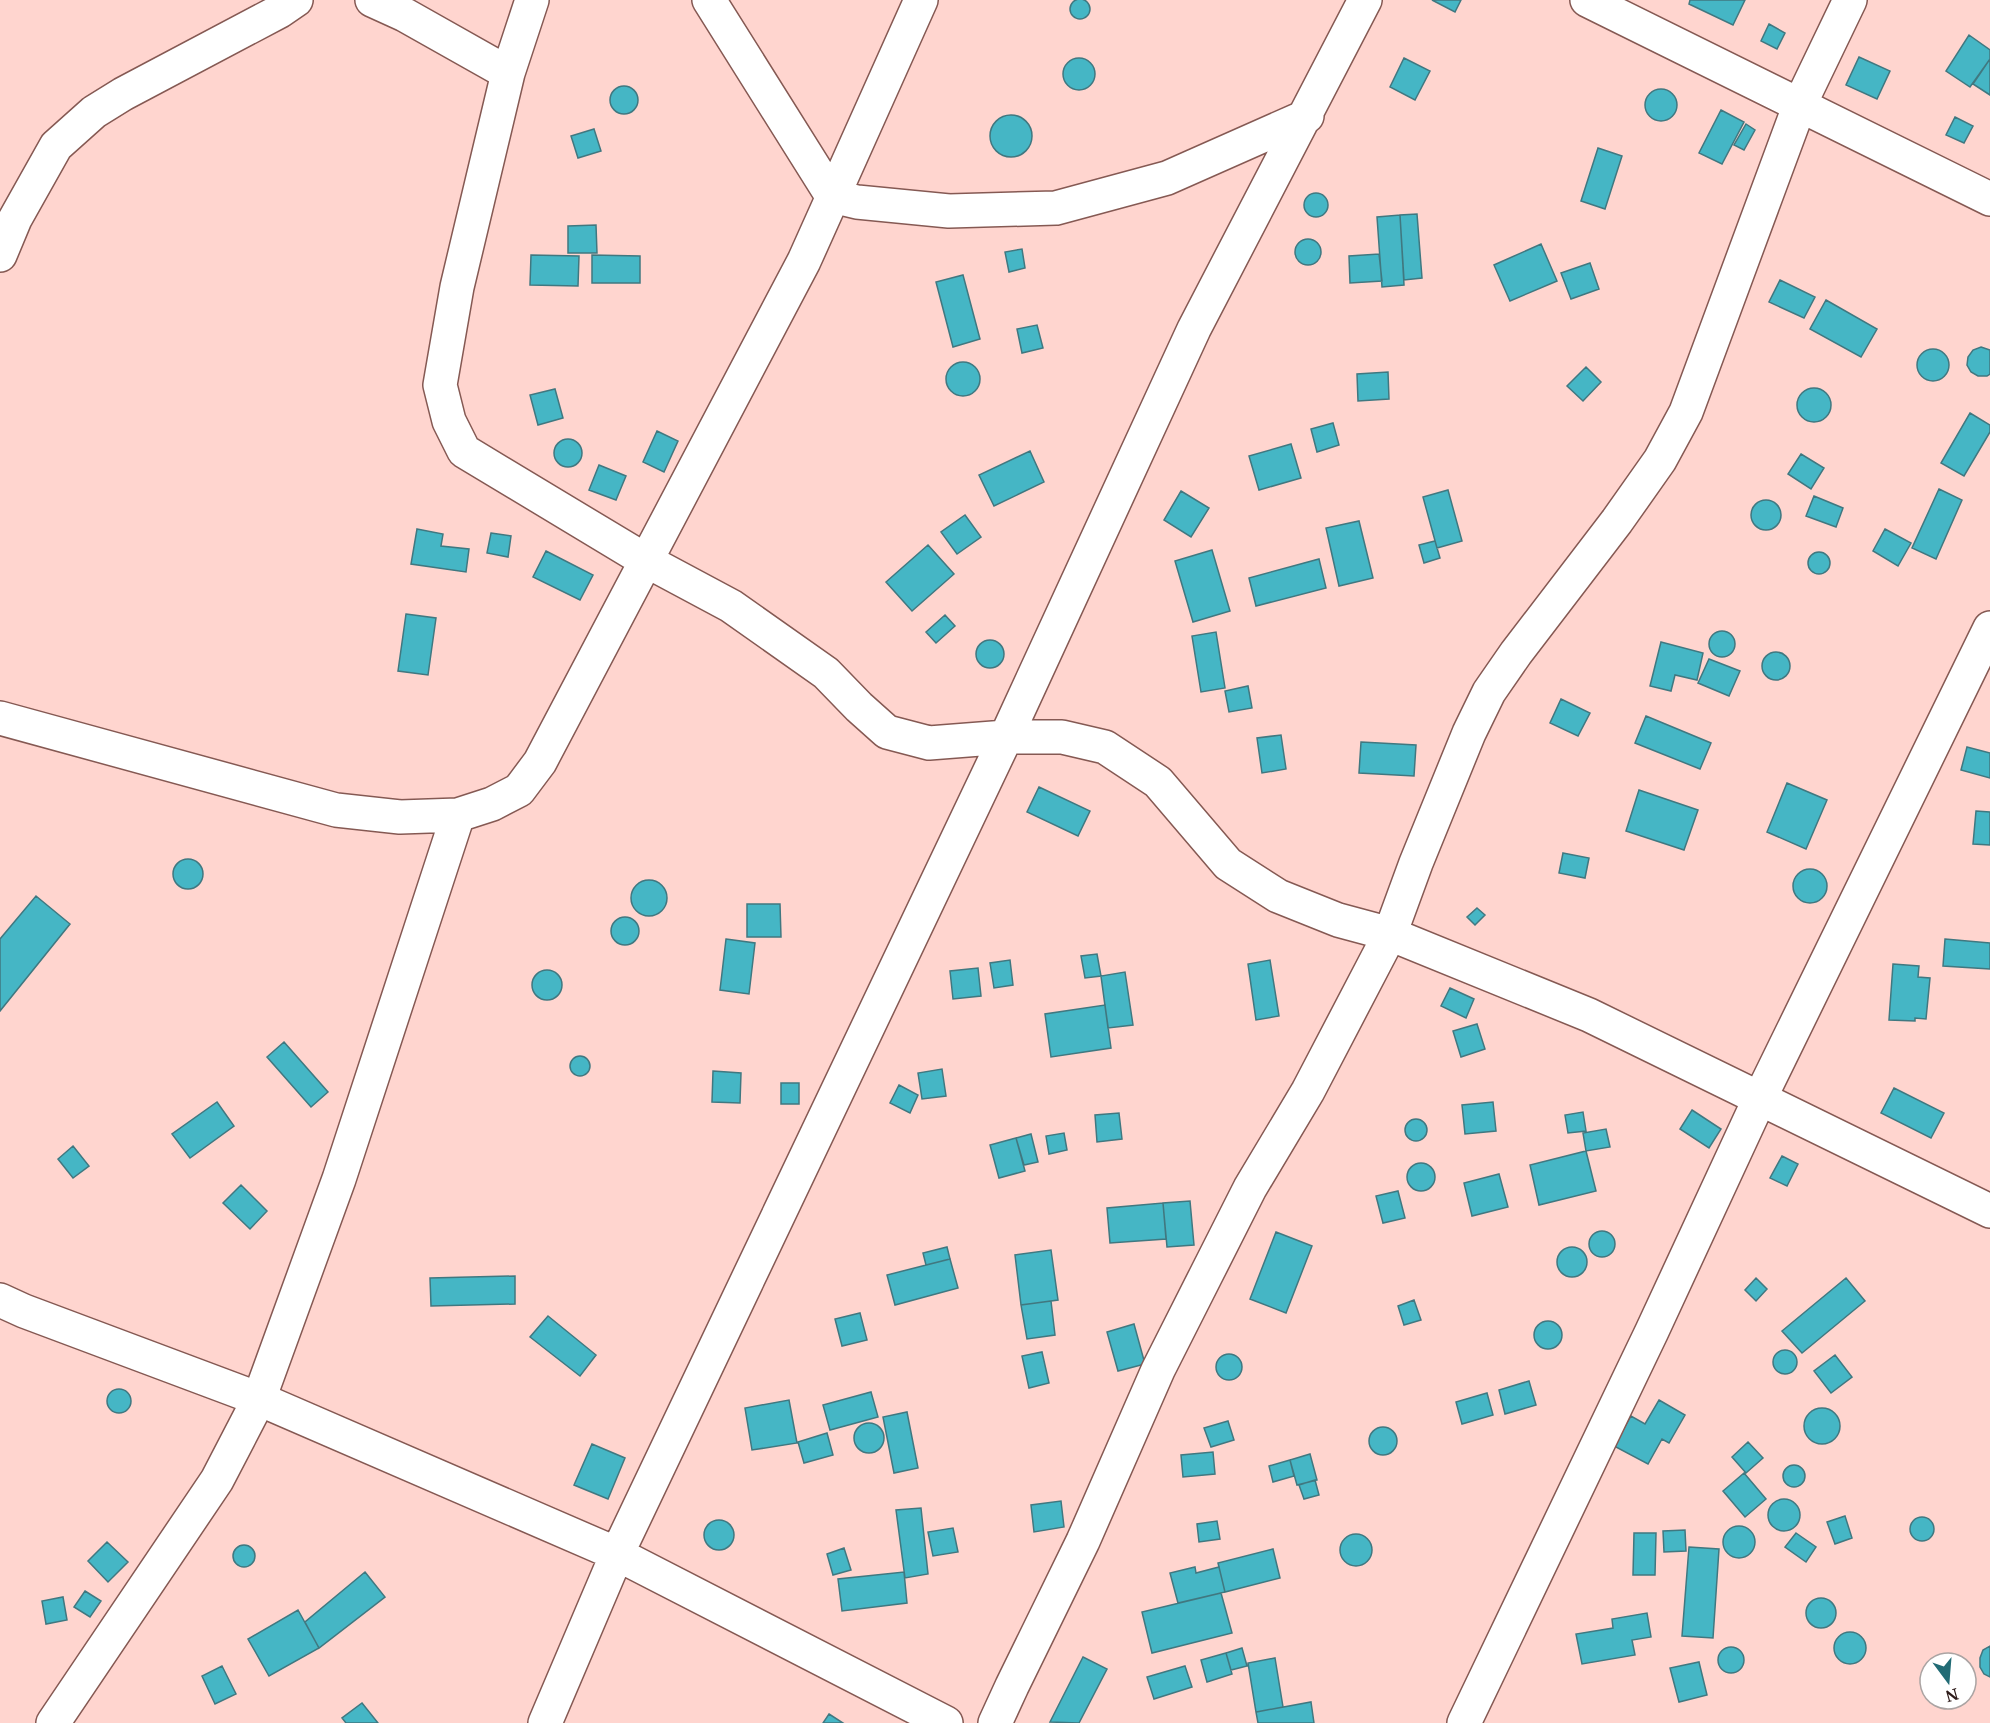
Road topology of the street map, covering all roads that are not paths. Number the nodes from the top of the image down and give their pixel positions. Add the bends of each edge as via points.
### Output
1 (296, 0) edge
2 (372, 0) edge
3 (532, 0) edge
4 (710, 0) edge
5 (921, 0) edge
6 (1365, 0) edge
7 (1587, 0) edge
8 (1850, 0) edge
9 (508, 73) junction
10 (1800, 104) junction
11 (1307, 116) junction
12 (832, 196) junction
13 (1990, 199) edge
14 (7, 215) edge
15 (0, 255) edge
16 (645, 560) junction
17 (1990, 628) edge
18 (0, 718) edge
19 (1006, 737) junction
20 (458, 815) junction
21 (1390, 934) junction
22 (1760, 1098) junction
23 (1990, 1211) edge
24 (0, 1300) edge
25 (259, 1399) junction
26 (617, 1554) junction
27 (53, 1723) edge
28 (545, 1723) edge
29 (946, 1723) edge
30 (995, 1723) edge
31 (1464, 1723) edge

1 - 14 street via 94,112 56,146
2 - 9 street
3 - 9 street
4 - 12 street
5 - 12 street
6 - 11 street
7 - 10 street
8 - 10 street
9 - 16 street via 457,287 440,385 449,421 464,451
10 - 13 street
10 - 21 street via 1686,412 1660,460 1489,692
11 - 12 street via 1167,178 1056,208 949,211
11 - 19 street via 1194,329
12 - 16 street via 804,261
14 - 15 street
16 - 19 street via 731,606 826,673 887,732 929,743
16 - 20 street via 540,762 519,790
17 - 22 street
18 - 20 street via 336,810 399,817
19 - 21 street via 1062,736 1105,747 1158,782 1228,864 1278,896 1338,920
19 - 26 street
20 - 25 street via 339,1179
21 - 22 street via 1589,1015
21 - 30 street via 1308,1091 1250,1188 1158,1370 1083,1541
22 - 23 street
22 - 31 street via 1653,1331
24 - 25 street
25 - 26 street
25 - 27 street via 217,1480
26 - 28 street
26 - 29 street

